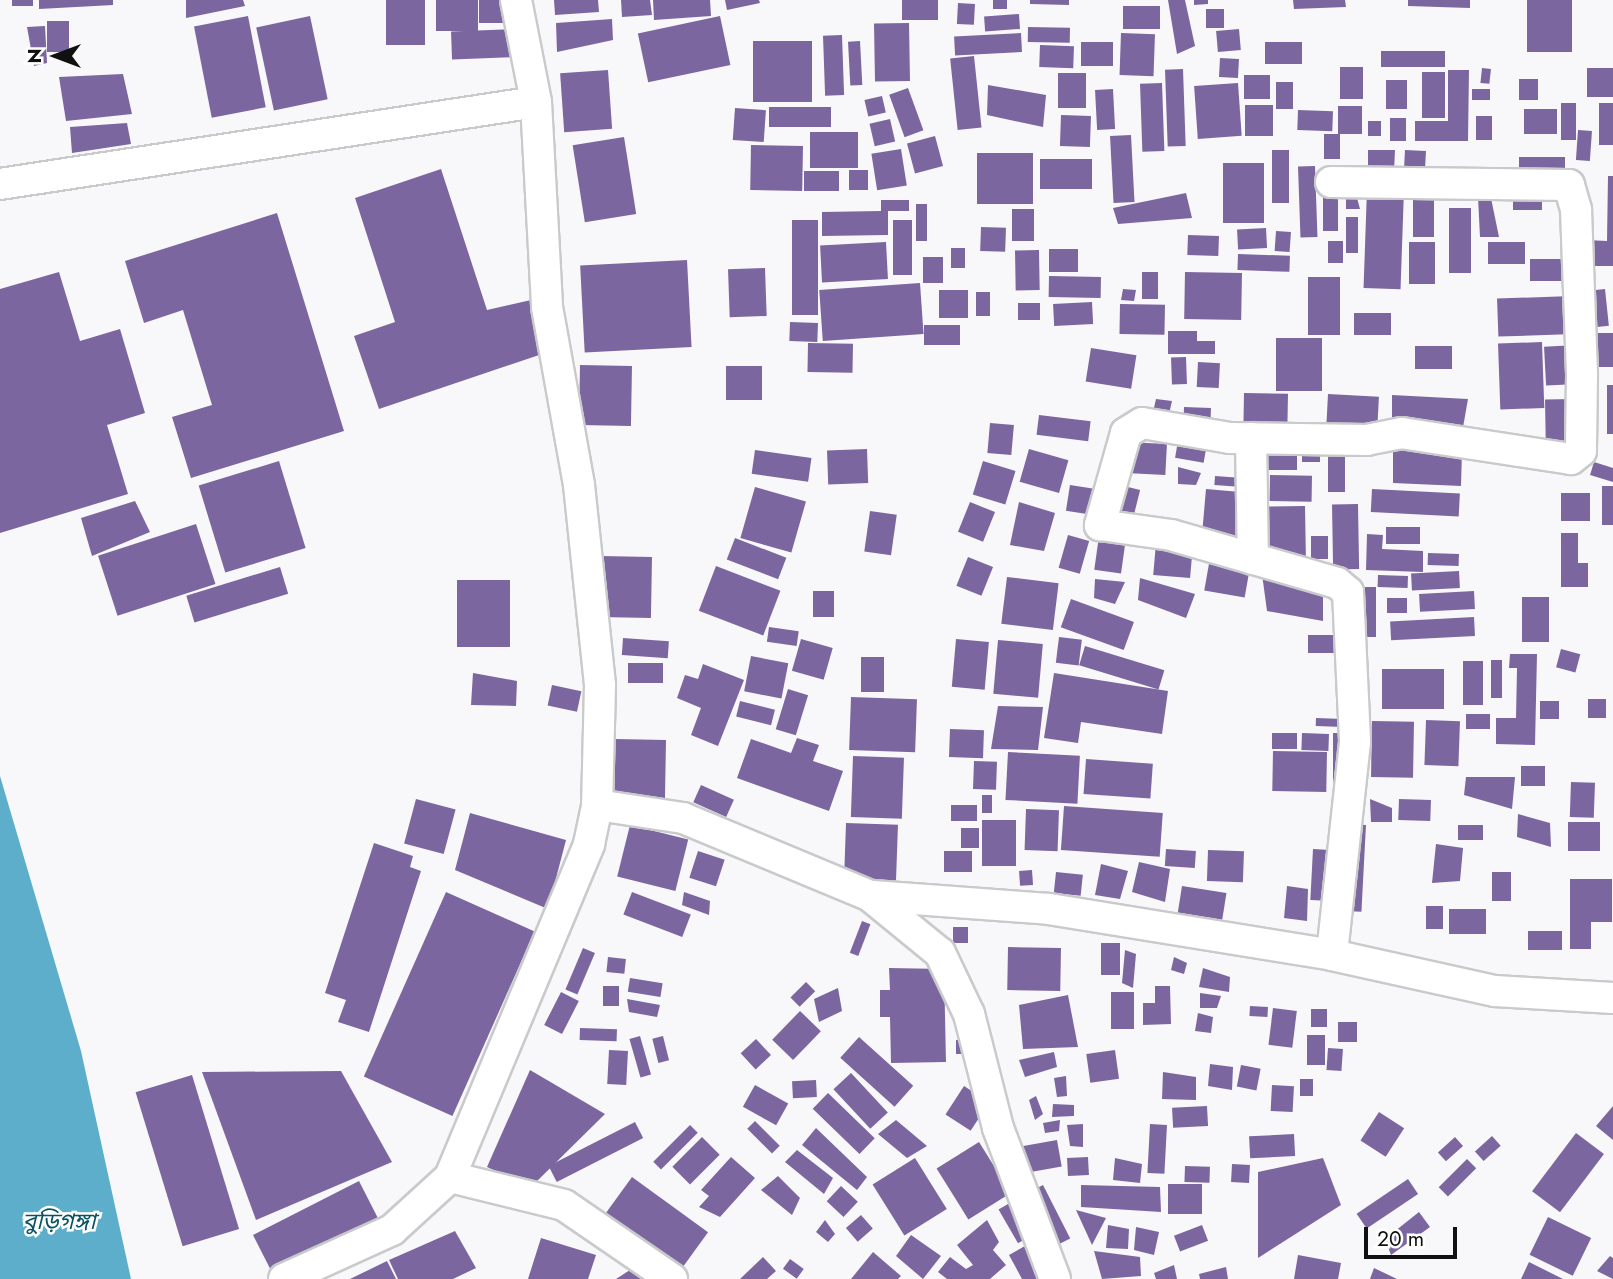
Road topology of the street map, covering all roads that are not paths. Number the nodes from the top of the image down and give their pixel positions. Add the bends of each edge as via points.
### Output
1 (516, 0) edge
2 (536, 102) junction
3 (1331, 182) dead end
4 (0, 184) edge
5 (1251, 438) junction
6 (1253, 559) junction
7 (597, 805) junction
8 (870, 896) junction
9 (1332, 956) junction
10 (1613, 998) edge
11 (450, 1177) junction
12 (284, 1279) edge
13 (672, 1279) edge
14 (1055, 1279) edge

1 - 2 street
2 - 4 street
2 - 7 street via 547,307 579,485 600,685
3 - 5 street via 1569,185 1576,210 1581,451 1571,459 1402,433 1367,440
5 - 6 street
5 - 6 street via 1133,425 1098,524 1171,535
6 - 9 street via 1337,583 1348,592 1355,743
7 - 8 street via 683,818
7 - 11 street via 589,844
8 - 9 street via 1049,909
8 - 14 street via 940,953 969,1014 998,1128
9 - 10 street via 1495,991
11 - 12 street via 392,1230
11 - 13 street via 564,1205

